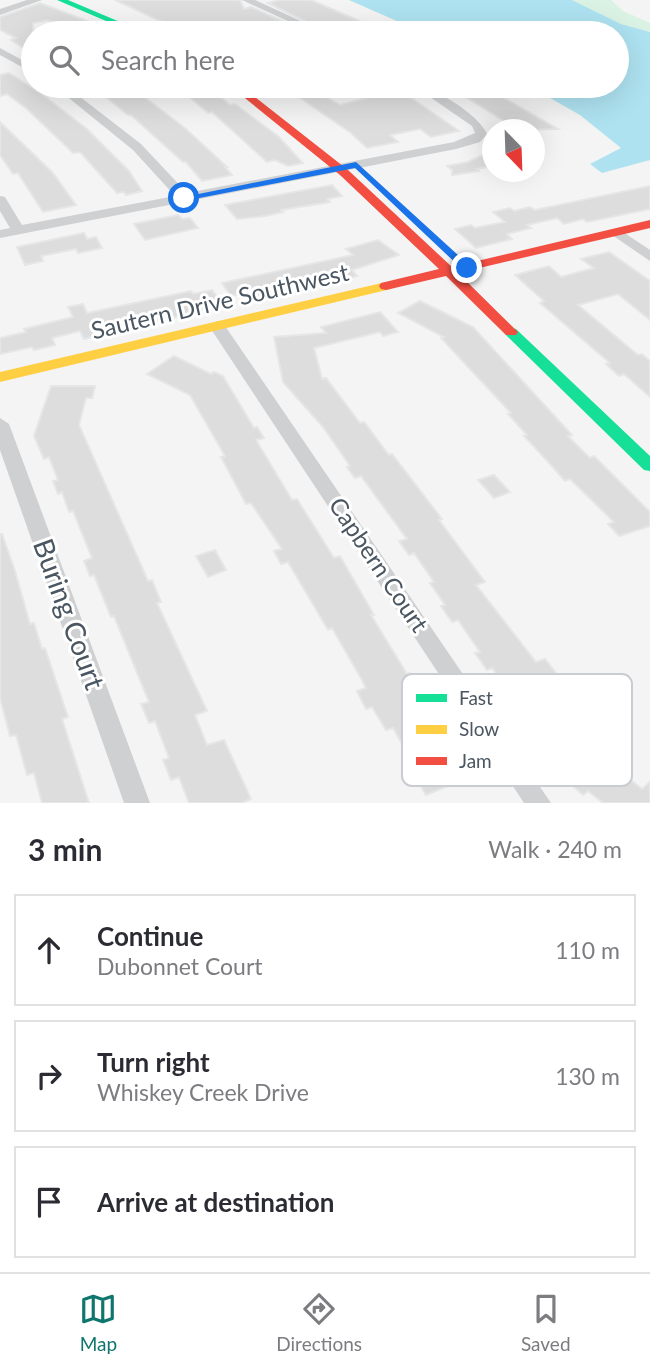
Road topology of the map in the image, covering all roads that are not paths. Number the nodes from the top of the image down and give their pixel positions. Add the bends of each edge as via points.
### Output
1 (37, 0) edge
2 (61, 0) edge
3 (78, 0) edge
4 (247, 0) edge
5 (0, 12) edge
6 (112, 21) edge
7 (129, 21) edge
8 (295, 21) edge
9 (0, 51) edge
10 (21, 63) edge
11 (75, 98) edge
12 (252, 98) edge
13 (269, 98) edge
14 (438, 98) edge
15 (349, 166) junction
16 (184, 198) junction
17 (0, 200) edge
18 (650, 224) edge
19 (18, 230) junction
20 (617, 232) junction
21 (0, 234) edge
22 (650, 257) edge
23 (467, 268) junction
24 (449, 272) junction
25 (217, 326) junction
26 (554, 350) dead end
27 (0, 377) edge
28 (0, 424) edge
29 (650, 466) edge
30 (451, 674) edge
31 (527, 786) edge
32 (137, 803) edge
33 (538, 803) edge

1 - 5 street
2 - 6 street
3 - 7 street
4 - 8 street
9 - 10 street
11 - 16 street via 122,134
12 - 15 street
13 - 15 street via 310,127
14 - 15 street via 471,119 482,132 476,139
15 - 16 street
15 - 23 street
15 - 24 street
16 - 19 street
17 - 19 street
18 - 20 street, Sautern Drive Southwest
19 - 21 street
20 - 22 street
20 - 23 street, Sautern Drive Southwest
23 - 24 street, Sautern Drive Southwest
23 - 26 street
24 - 25 street, Sautern Drive Southwest
24 - 29 street
25 - 27 street, Sautern Drive Southwest
25 - 30 street, Capbern Court
28 - 32 street, Buring Court
31 - 33 street, Capbern Court

